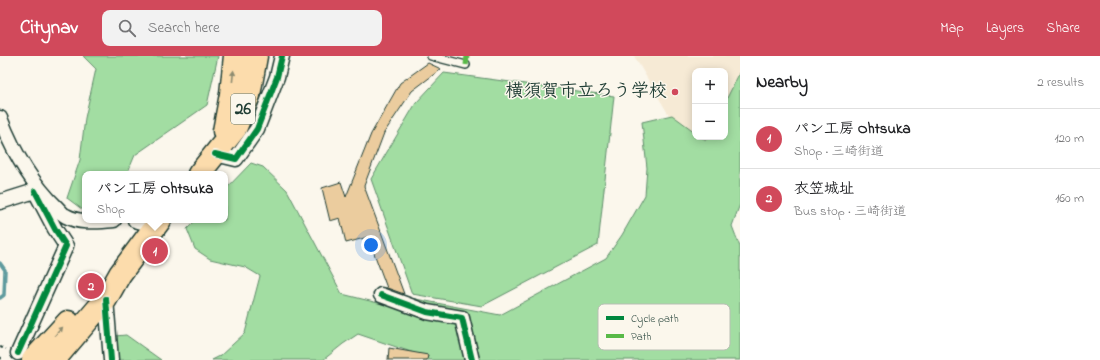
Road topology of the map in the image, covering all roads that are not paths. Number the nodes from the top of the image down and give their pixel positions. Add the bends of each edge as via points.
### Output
1 (235, 56) edge
2 (256, 56) edge
3 (282, 56) edge
4 (431, 56) edge
5 (466, 65) dead end
6 (0, 118) edge
7 (215, 154) junction
8 (201, 171) edge
9 (36, 188) junction
10 (0, 202) edge
11 (82, 221) edge
12 (158, 223) edge
13 (120, 274) junction
14 (381, 295) dead end
15 (106, 299) junction
16 (26, 356) edge
17 (54, 360) edge
18 (111, 360) edge
19 (472, 360) edge

7 -> 1 main road, 26 via 225,126
2 - 7 main road, 26 via 249,95 235,129
3 - 7 street via 277,77 257,129 236,159
4 - 5 lane
6 - 9 street
7 - 8 main road, 26
9 - 10 street
9 - 11 street via 66,216
9 - 16 street via 66,246
12 - 13 main road
13 - 15 main road
16 -> 13 main road via 96,290
14 - 19 street via 427,312 462,318
15 - 17 main road
15 - 18 street

